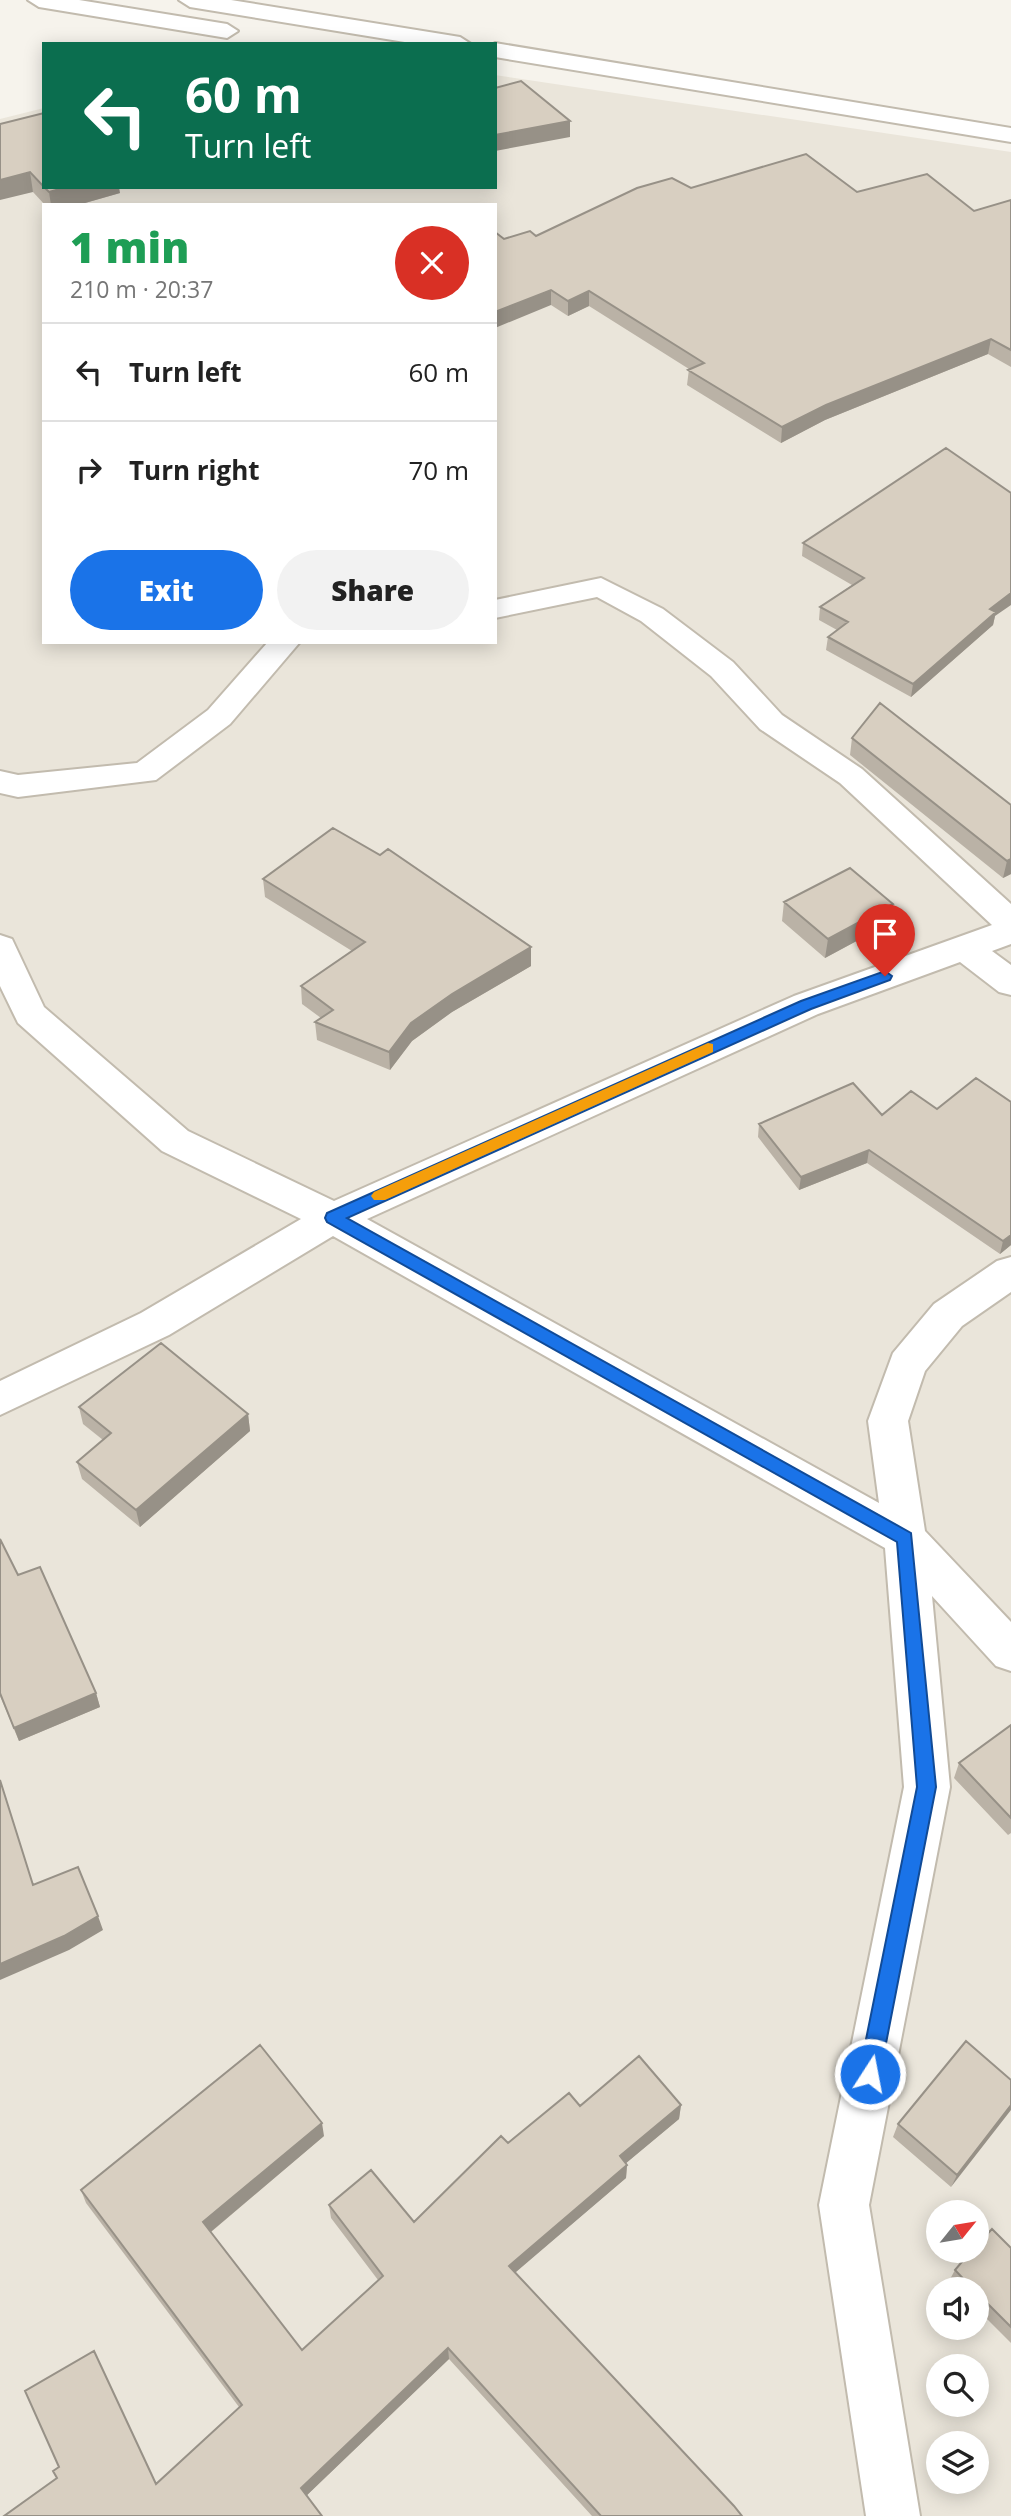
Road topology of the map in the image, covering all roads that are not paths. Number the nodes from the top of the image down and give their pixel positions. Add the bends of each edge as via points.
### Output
1 (39, 0) edge
2 (190, 0) edge
3 (249, 34) dead end
4 (448, 42) edge
5 (497, 50) edge
6 (644, 98) dead end
7 (1011, 135) edge
8 (1011, 158) edge
9 (497, 609) edge
10 (283, 644) edge
11 (0, 782) edge
12 (1011, 923) edge
13 (1011, 931) edge
14 (0, 947) edge
15 (964, 948) junction
16 (1011, 983) edge
17 (333, 1218) junction
18 (1011, 1272) edge
19 (0, 1399) edge
20 (905, 1538) junction
21 (1011, 1652) edge
22 (894, 2516) edge

1 - 3 street
2 - 4 street
5 - 7 street
6 - 8 street
9 - 12 street via 601,587 652,615 722,669 771,722 851,776
10 - 11 street via 219,718 145,773 18,786
13 - 15 street
14 - 17 street via 30,1014 175,1141
15 - 16 street
15 - 17 street via 806,1005
17 - 19 street via 155,1324
17 - 20 street
18 - 20 street via 948,1315 907,1364 888,1421
20 - 21 street
20 - 22 street via 927,1787 844,2205

